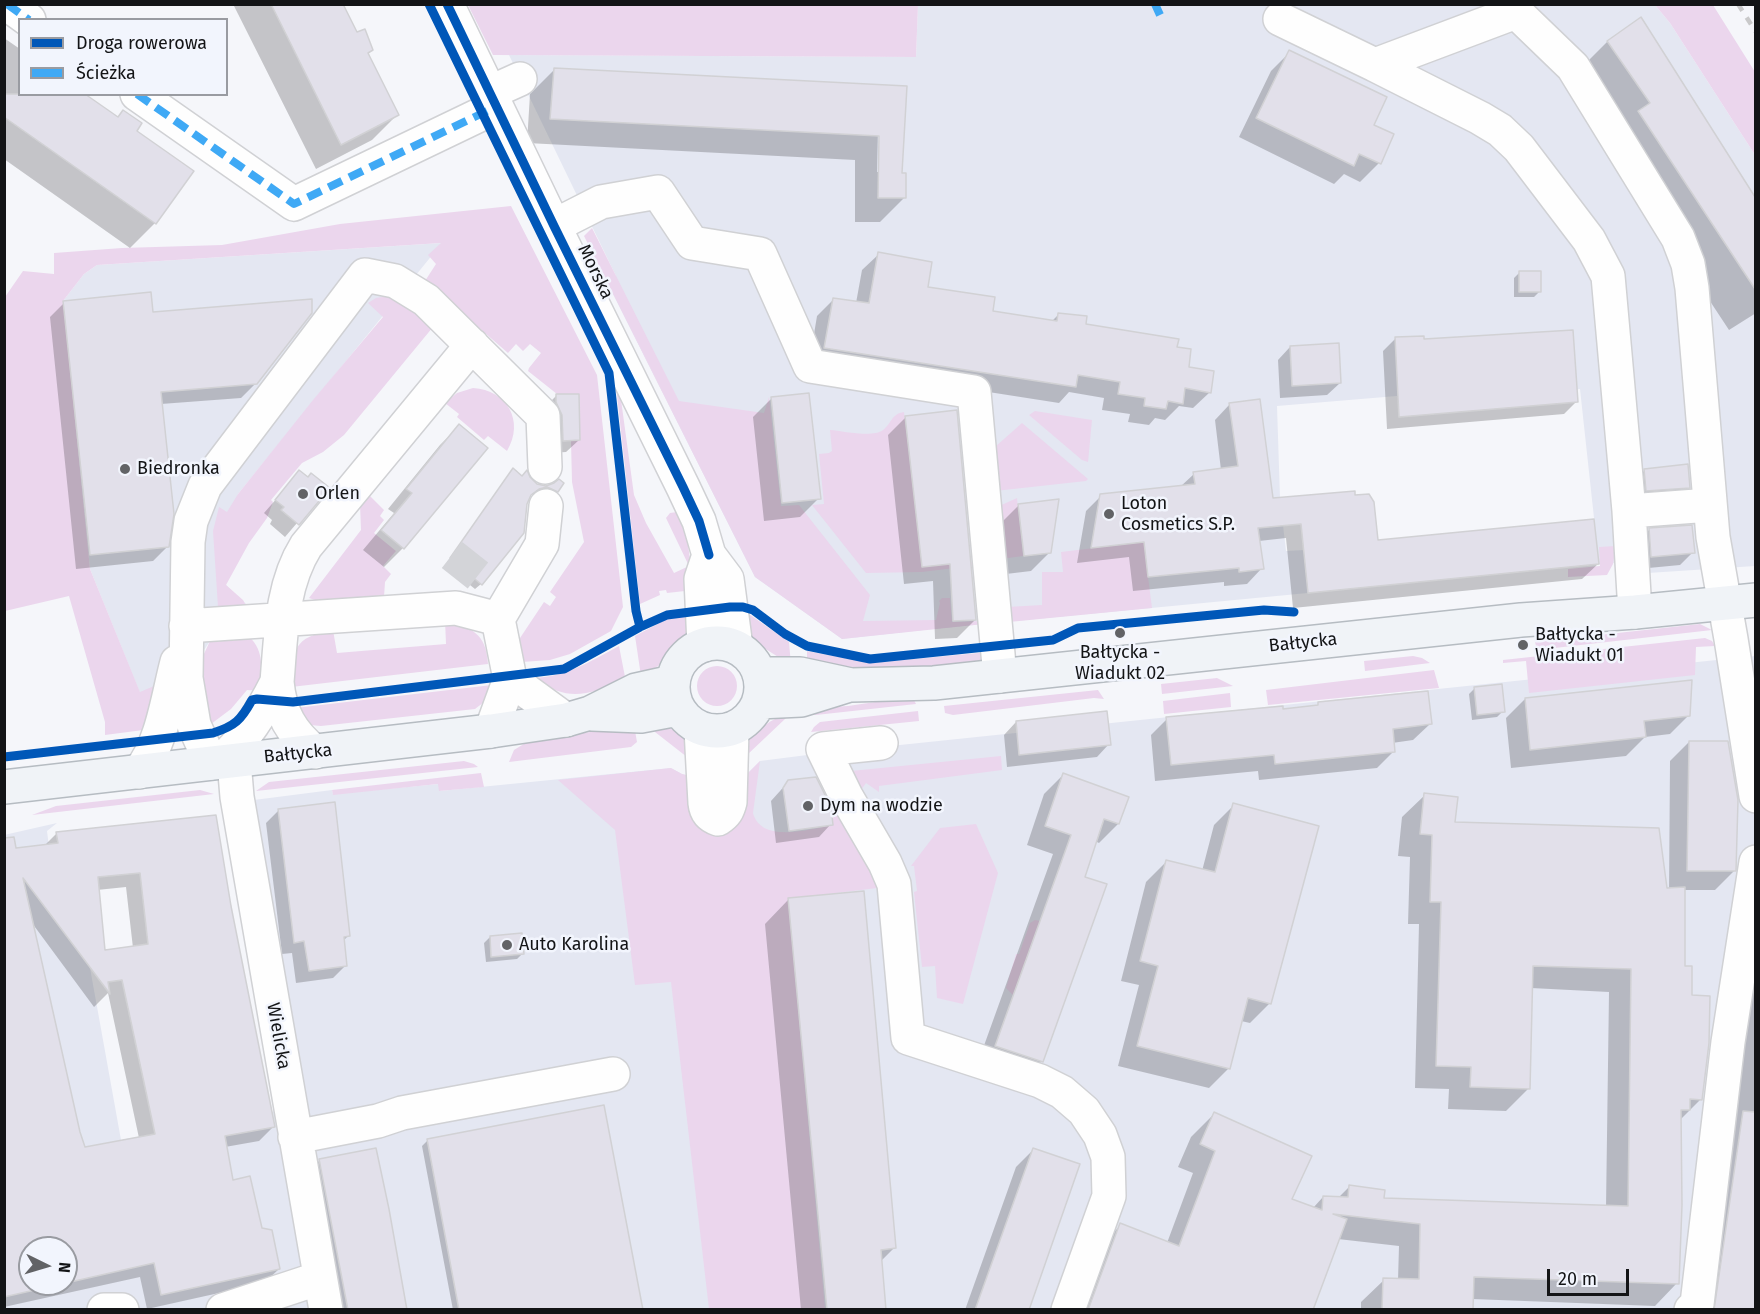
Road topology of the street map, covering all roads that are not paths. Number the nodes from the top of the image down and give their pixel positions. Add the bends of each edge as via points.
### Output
1 (7, 4) edge
2 (447, 4) edge
3 (26, 18) edge
4 (1280, 19) dead end
5 (1375, 65) junction
6 (520, 79) dead end
7 (140, 96) edge
8 (493, 100) junction
9 (554, 226) junction
10 (472, 345) junction
11 (544, 466) dead end
12 (546, 506) dead end
13 (1710, 506) junction
14 (1629, 511) junction
15 (709, 555) junction
16 (1740, 602) edge
17 (1635, 612) junction
18 (283, 619) junction
19 (498, 619) junction
20 (186, 626) junction
21 (704, 645) junction
22 (736, 648) junction
23 (999, 676) junction
24 (510, 679) junction
25 (277, 682) junction
26 (759, 688) junction
27 (696, 712) junction
28 (578, 717) junction
29 (491, 731) junction
30 (881, 743) dead end
31 (315, 752) junction
32 (222, 762) junction
33 (139, 772) junction
34 (4, 787) edge
35 (1755, 796) edge
36 (1755, 862) edge
37 (613, 1074) dead end
38 (296, 1137) junction
39 (323, 1294) edge
40 (104, 1310) edge
41 (122, 1310) edge
42 (223, 1310) edge
43 (1068, 1310) edge
44 (1691, 1310) edge

1 - 3 street
2 - 8 street, Morska
4 - 5 street
5 - 13 street via 1516,12 1573,67 1678,238 1688,264
5 - 14 street via 1500,130 1519,148 1589,240 1608,276
6 - 8 street
7 - 8 street via 294,204
8 - 9 street, Morska
9 - 15 street, Morska via 683,487
9 - 23 street via 601,202 658,192 692,243 760,254 810,366 974,392
10 - 11 street via 543,416
10 - 18 street via 306,546 290,578
10 - 20 street via 409,288 365,275 205,486 191,521 188,542
12 - 19 street via 542,544
13 - 14 street
13 - 16 street via 1713,537
14 - 17 street
15 - 21 street via 700,579
15 - 22 street, Morska via 727,579
16 - 17 main road, Bałtycka
16 - 35 street
17 - 23 main road, Bałtycka via 1521,620
18 - 19 street via 456,608
18 - 20 street
18 - 25 street
19 - 24 street
20 - 32 street, Wielicka via 186,678 194,725
20 - 33 street via 156,740 149,760
21 - 22 main road
21 - 27 main road via 678,665
22 - 26 main road via 754,663
23 - 26 main road, Bałtycka via 934,683 851,685 800,674
24 - 28 street
24 - 29 street
25 - 31 street via 280,709 295,733
25 - 32 street via 258,718
26 - 27 main road via 752,714
27 - 28 main road, Bałtycka via 636,690
28 - 29 main road, Bałtycka
29 - 31 main road, Bałtycka
30 - 43 street via 823,749 894,884 908,1038 1040,1081 1062,1092 1084,1111 1100,1135 1108,1157 1109,1196
31 - 32 main road, Bałtycka
32 - 33 main road, Bałtycka
32 - 38 street, Wielicka via 237,797
33 - 34 main road, Bałtycka
36 - 44 street via 1728,1042 1697,1304
37 - 38 street
38 - 39 street, Wielicka
39 - 42 street
40 - 41 street

